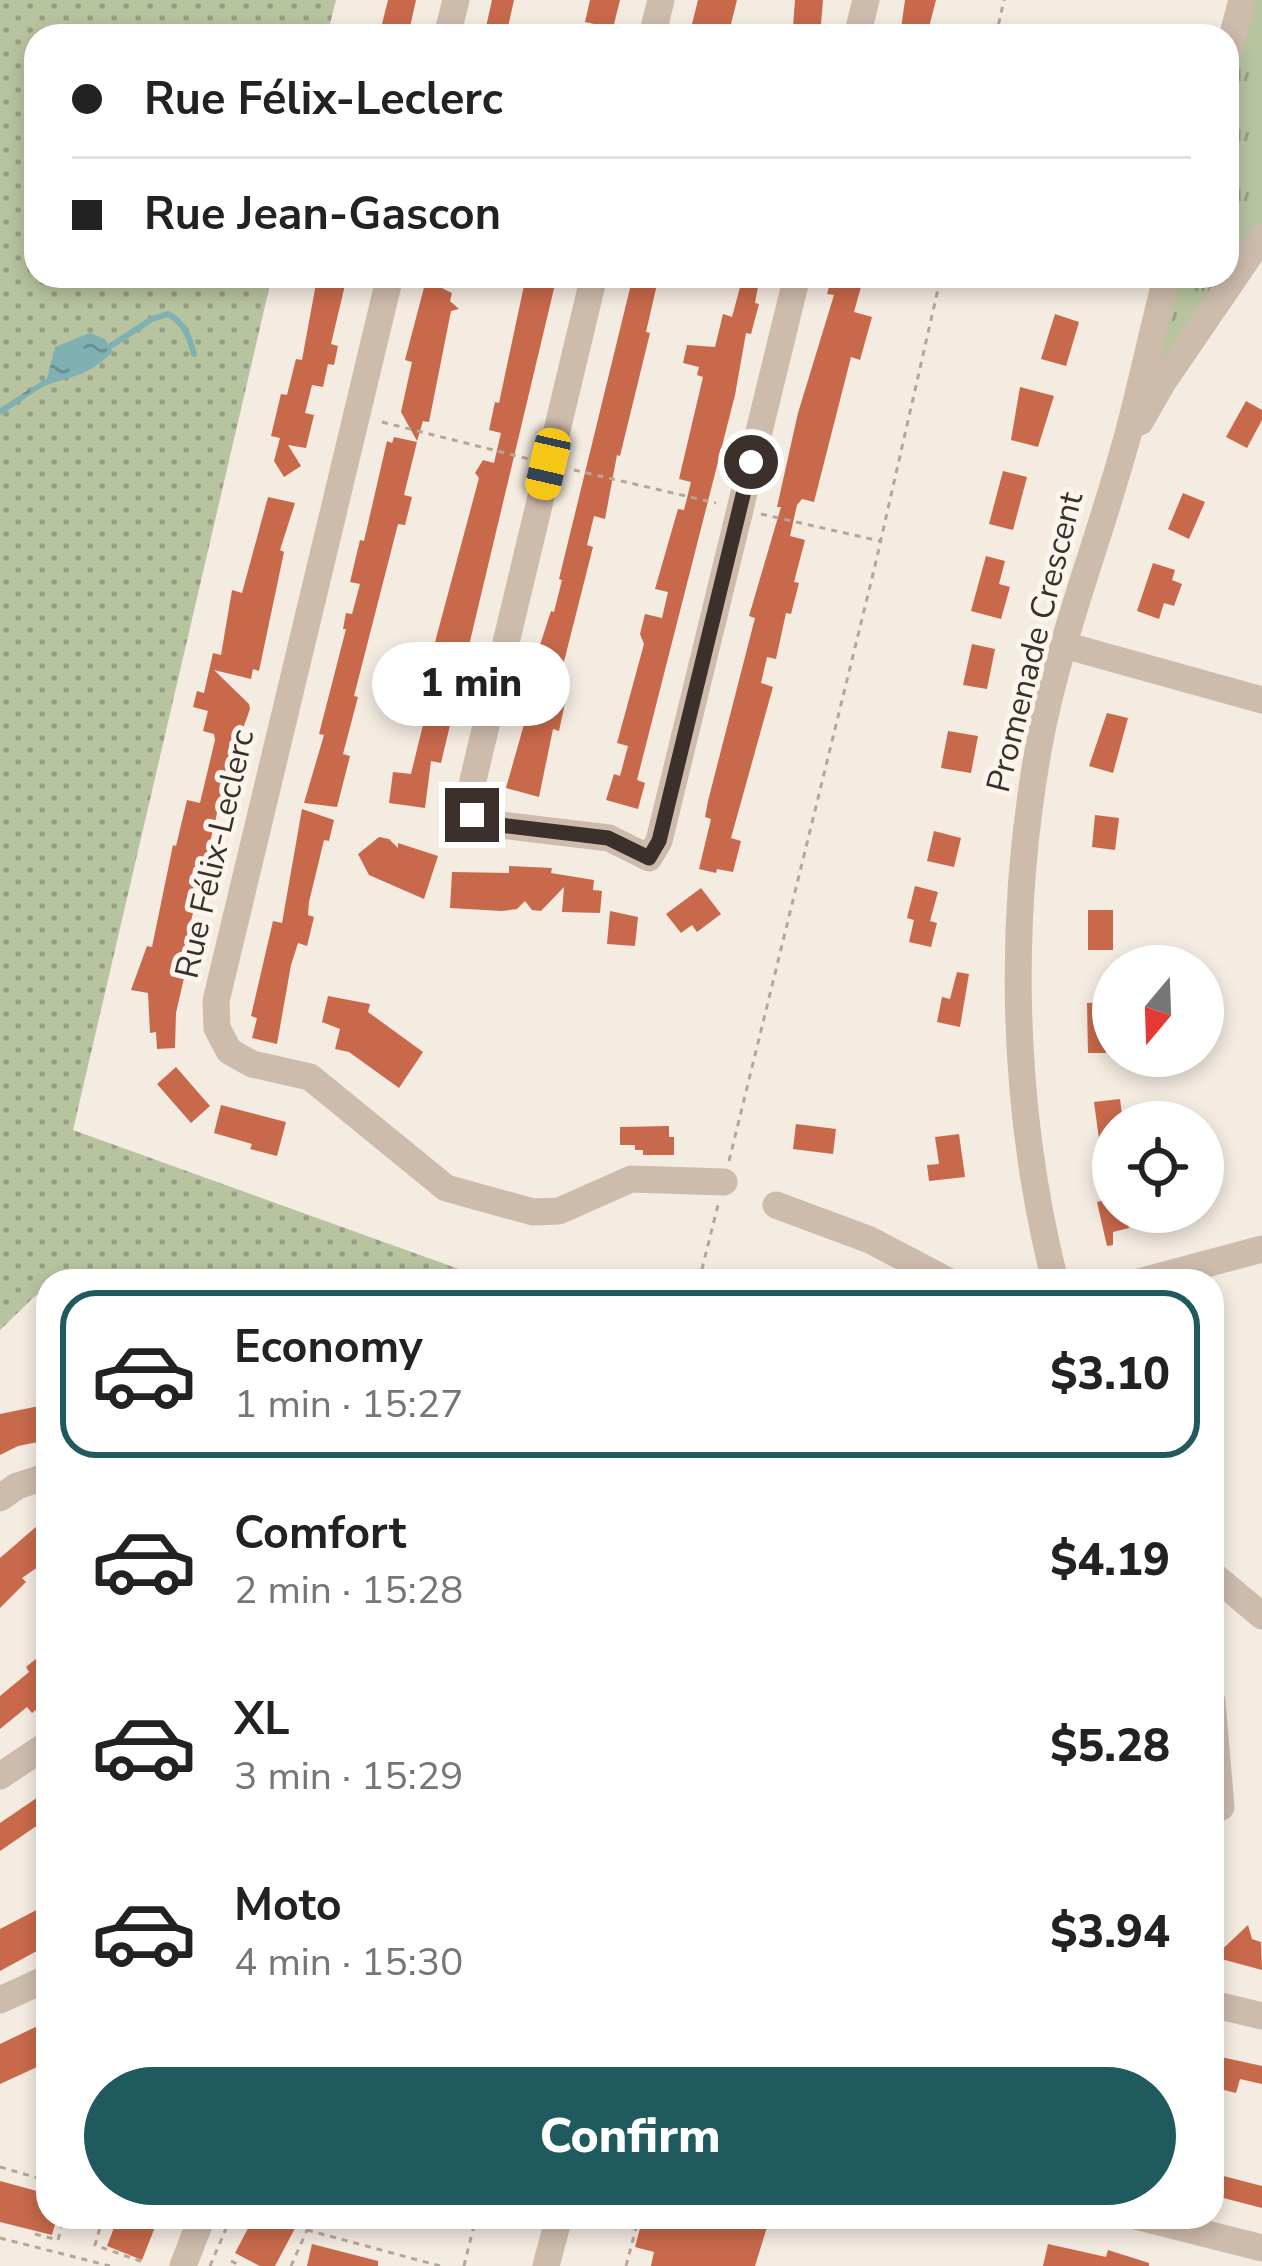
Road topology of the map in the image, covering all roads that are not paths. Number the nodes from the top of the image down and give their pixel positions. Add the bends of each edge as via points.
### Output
1 (1262, 237) edge
2 (1239, 270) edge
3 (387, 288) edge
4 (591, 288) edge
5 (794, 288) edge
6 (1164, 288) edge
7 (1227, 288) edge
8 (1123, 452) junction
9 (1064, 645) junction
10 (1262, 700) edge
11 (724, 1182) road end
12 (776, 1205) dead end
13 (1262, 1249) edge
14 (925, 1269) edge
15 (1052, 1269) edge
16 (1187, 1269) edge
17 (36, 1480) edge
18 (0, 1498) edge
19 (1224, 1584) edge
20 (1262, 1616) edge
21 (36, 1752) edge
22 (0, 1776) edge
23 (36, 1984) edge
24 (0, 2000) edge
25 (1224, 2007) edge
26 (1262, 2016) edge
27 (197, 2229) edge
28 (557, 2229) edge
29 (1187, 2229) edge
30 (1262, 2248) edge
31 (183, 2266) edge
32 (546, 2266) edge

1 - 2 street, Promenade Crescent
3 - 11 street, Rue Félix-Leclerc via 216,1001 221,1040 239,1059 310,1078 446,1188 533,1212 559,1210 631,1179
4 - 5 street via 473,779 472,815 608,838 649,858
6 - 8 street, Promenade Crescent
7 - 8 street, Promenade Crescent
8 - 9 street, Promenade Crescent
9 - 10 street
9 - 15 street, Promenade Crescent via 1025,833 1020,1000 1029,1141
12 - 14 street
13 - 16 street
17 - 18 street
19 - 20 street
21 - 22 street
23 - 24 street
25 - 26 street
27 - 31 street
28 - 32 street
29 - 30 street

